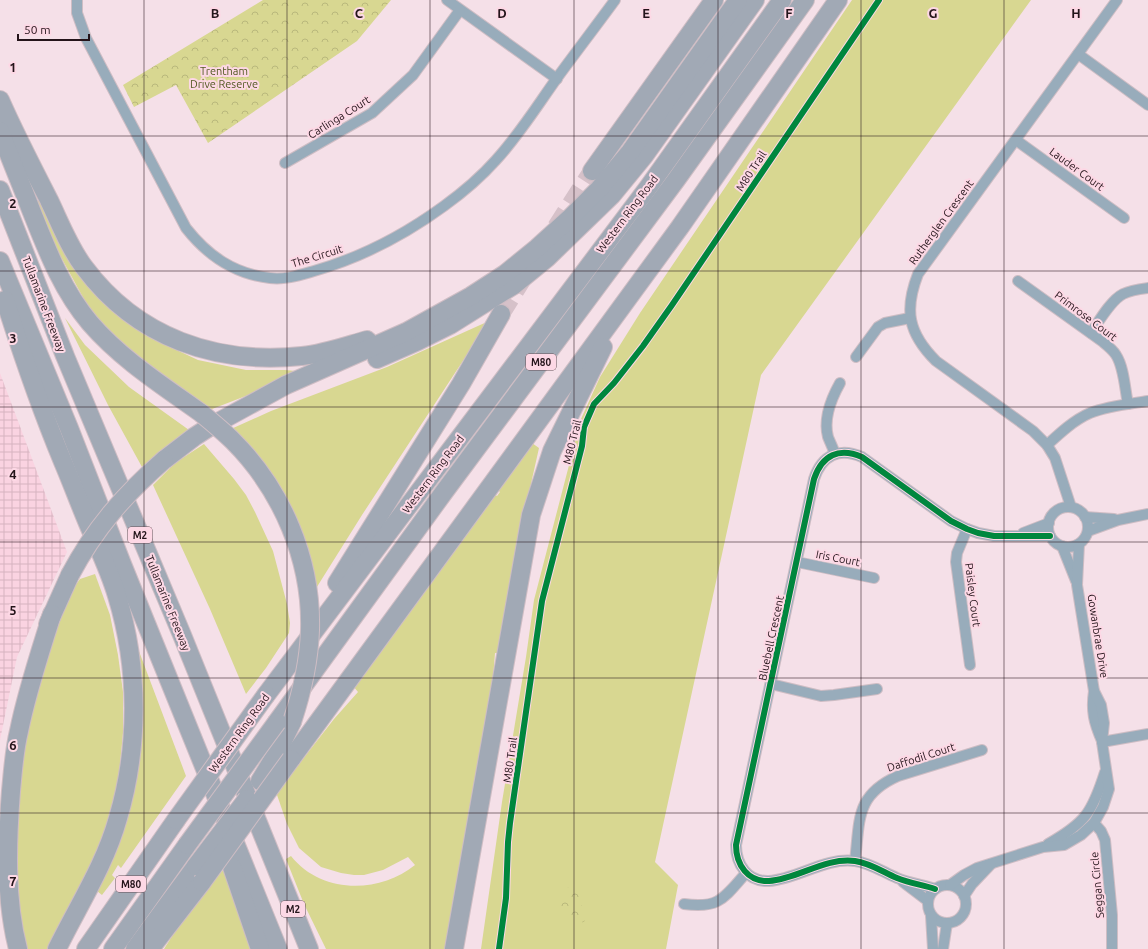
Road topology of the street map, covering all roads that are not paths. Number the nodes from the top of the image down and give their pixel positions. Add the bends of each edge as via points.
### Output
1 (77, 0) edge
2 (447, 0) edge
3 (615, 0) edge
4 (714, 0) edge
5 (738, 0) edge
6 (755, 0) edge
7 (782, 0) edge
8 (805, 0) edge
9 (838, 0) edge
10 (1117, 0) edge
11 (460, 10) junction
12 (1078, 54) junction
13 (557, 79) junction
14 (0, 100) edge
15 (1148, 105) edge
16 (0, 131) edge
17 (1016, 140) junction
18 (285, 163) dead end
19 (592, 172) tunnel mouth
20 (0, 190) edge
21 (1124, 218) dead end
22 (0, 261) edge
23 (648, 271) junction
24 (1018, 280) dead end
25 (0, 286) edge
26 (1148, 288) edge
27 (438, 313) junction
28 (501, 314) tunnel mouth
29 (910, 318) junction
30 (1091, 333) junction
31 (856, 357) dead end
32 (840, 383) dead end
33 (1148, 401) edge
34 (1128, 404) junction
35 (243, 408) junction
36 (1047, 445) junction
37 (835, 454) junction
38 (1063, 482) junction
39 (1071, 508) junction
40 (1060, 509) junction
41 (1148, 514) edge
42 (1085, 517) junction
43 (1118, 520) junction
44 (1049, 523) junction
45 (967, 529) junction
46 (1088, 531) junction
47 (1013, 535) junction
48 (1050, 536) junction
49 (1079, 544) junction
50 (1062, 546) junction
51 (797, 562) junction
52 (122, 564) junction
53 (874, 578) dead end
54 (1077, 585) junction
55 (52, 614) junction
56 (970, 665) dead end
57 (771, 684) junction
58 (877, 688) dead end
59 (266, 695) junction
60 (1148, 734) edge
61 (1102, 742) junction
62 (982, 750) dead end
63 (1105, 769) junction
64 (0, 779) edge
65 (1094, 823) junction
66 (1043, 847) junction
67 (855, 861) junction
68 (991, 864) junction
69 (746, 873) junction
70 (199, 874) junction
71 (898, 878) junction
72 (950, 885) junction
73 (935, 889) junction
74 (964, 896) junction
75 (928, 901) junction
76 (684, 904) dead end
77 (931, 916) junction
78 (947, 923) junction
79 (18, 949) edge
80 (57, 949) edge
81 (86, 949) edge
82 (113, 949) edge
83 (134, 949) edge
84 (150, 949) edge
85 (156, 949) edge
86 (260, 949) edge
87 (278, 949) edge
88 (309, 949) edge
89 (454, 949) edge
90 (933, 949) edge
91 (943, 949) edge
92 (1112, 949) edge

1 - 13 street, The Circuit via 77,13 86,38 186,228 198,242 229,266 249,274 270,278 291,277 337,264 395,239 429,217 473,183 496,161
2 - 11 street
3 - 13 street, The Circuit
4 - 19 highway
5 - 27 highway via 630,152 599,189 542,243 504,274 471,296
6 - 35 highway via 617,190 547,258 514,285 450,325 418,341
7 - 59 highway, Western Ring Road / M80 via 642,195
8 - 82 highway, Western Ring Road / M80, bridge via 676,180 187,844
9 - 23 highway
10 - 12 street, Rutherglen Crescent
11 - 13 street
11 - 18 street, Carlinga Court via 412,75 372,113
12 - 15 street
12 - 17 street, Rutherglen Crescent
14 - 27 highway via 73,249 84,266 112,299 156,331 190,346 222,354 258,357 303,356 379,336
16 - 70 highway, bridge via 53,265 77,306 120,354 201,413 246,455 277,500 292,530 302,563 308,589 310,630 306,671 292,722 260,781
17 - 21 street, Lauder Court
17 - 29 street, Rutherglen Crescent via 918,274 912,288
20 - 88 highway, Tullamarine Freeway / M2 via 65,356
22 - 52 highway, Tullamarine Freeway / M2
23 - 70 highway, bridge via 292,759
23 - 89 highway via 613,327 555,444 531,515
24 - 30 street, Primrose Court
25 - 80 highway via 56,446 117,596 127,638 134,699 133,739 127,778 109,847
26 - 30 street via 1122,294
27 - 35 highway via 406,332 286,385
28 - 59 highway via 461,384
29 - 31 street via 878,327
29 - 36 street, Rutherglen Crescent via 924,349 936,361 1032,431
30 - 34 street, Primrose Court via 1117,356
32 - 37 street via 829,406 826,423
33 - 34 street
34 - 36 street via 1089,414
35 - 55 highway, bridge via 194,437 164,460 109,514 79,558
36 - 38 street, Rutherglen Crescent via 1055,458
37 - 45 street via 845,452 862,456 951,521
37 - 51 street, Bluebell Crescent via 823,461 817,469
38 - 39 street, Rutherglen Crescent
38 - 40 street, Rutherglen Crescent
39 - 40 street
39 - 42 street via 1079,510
40 - 44 street
41 - 43 street
42 - 43 street
42 - 46 street
43 - 46 street
44 - 47 street
44 - 48 street
45 - 47 street via 994,536
45 - 56 street, Paisley Court via 956,562
46 - 49 street
47 - 48 street
48 - 50 street
49 - 50 street via 1073,547
49 - 54 street, Gowanbrae Drive
50 - 54 street, Gowanbrae Drive
51 - 53 street, Iris Court
51 - 57 street, Bluebell Crescent
52 - 86 highway via 184,743 234,871
52 - 87 highway, Tullamarine Freeway / M2
54 - 61 street, Gowanbrae Drive via 1094,691 1101,705 1104,723
55 - 64 highway via 28,665 9,725
55 - 79 highway via 26,697 14,759 8,822 8,864 10,899
57 - 58 street via 821,696
57 - 69 street, Bluebell Crescent via 736,846 736,855
59 - 81 highway, Western Ring Road / M80, bridge
60 - 61 street
61 - 63 street, Gowanbrae Drive
62 - 67 street, Daffodil Court via 898,776 877,787 869,795 860,816
63 - 65 street, Gowanbrae Drive via 1109,789 1104,807
63 - 66 street, Gowanbrae Drive via 1094,804 1087,814 1072,830
65 - 66 street, Gowanbrae Drive via 1081,835 1064,844
65 - 92 street, Seggan Circle via 1104,840 1112,915
66 - 68 street, Gowanbrae Drive
67 - 69 street via 838,861 769,881 758,880
67 - 71 street
68 - 72 street, Gowanbrae Drive via 977,868
68 - 74 street, Gowanbrae Drive
69 - 76 street via 727,895 715,903 699,906
70 - 83 highway
70 - 84 highway
70 - 85 highway
71 - 73 street
71 - 75 street
72 - 73 street
72 - 74 street via 961,891
73 - 75 street
74 - 78 street via 964,912 957,920
75 - 77 street
77 - 78 street
77 - 90 street
78 - 91 street

